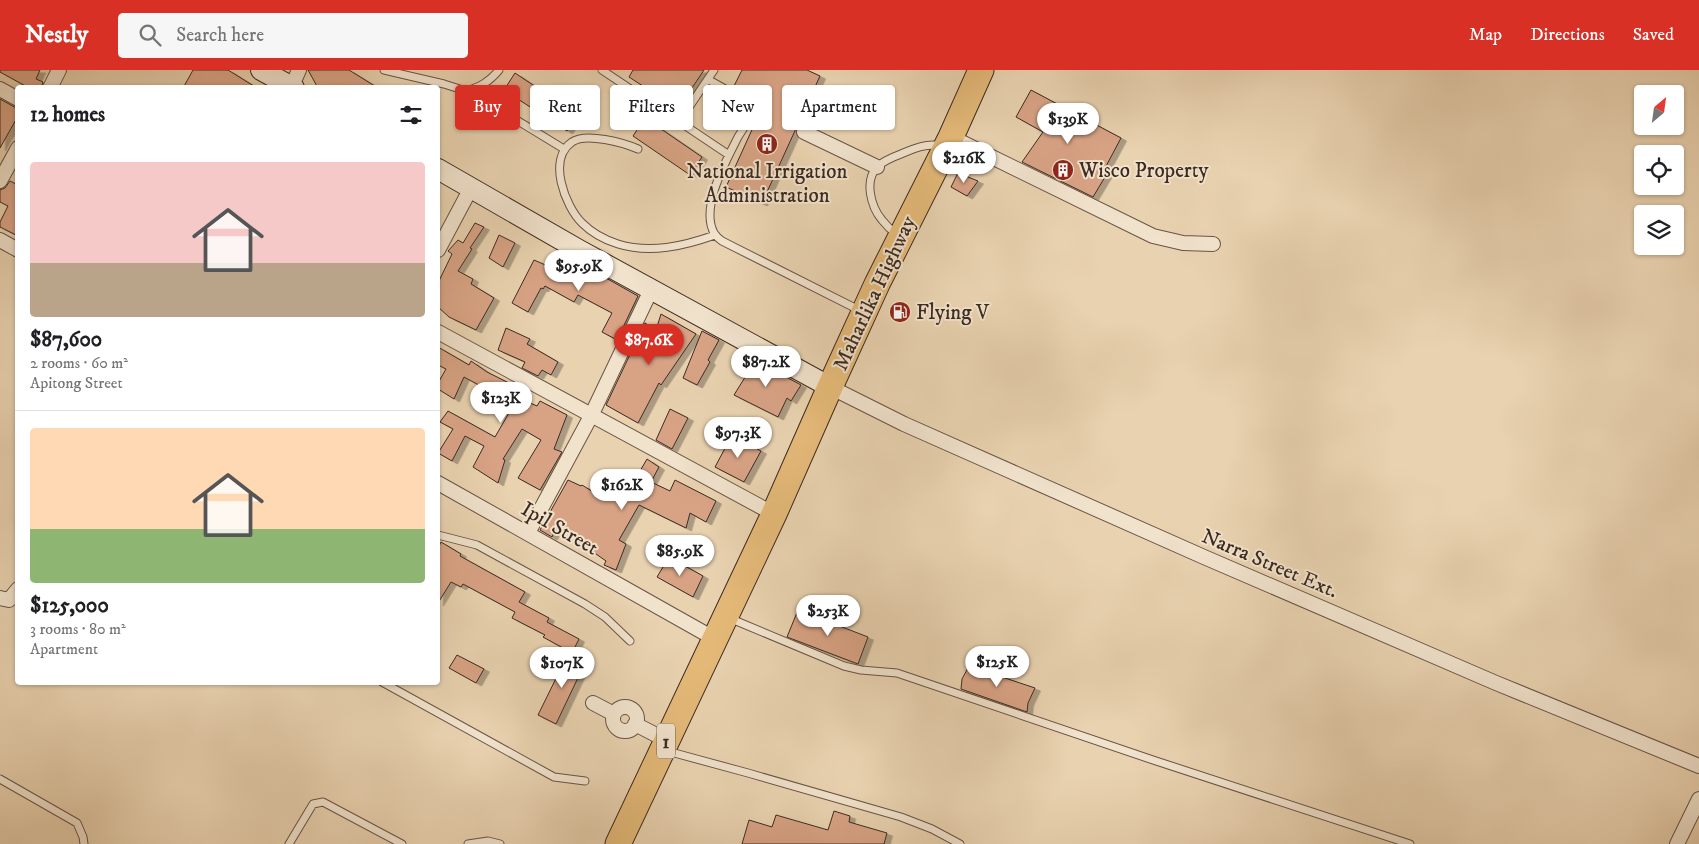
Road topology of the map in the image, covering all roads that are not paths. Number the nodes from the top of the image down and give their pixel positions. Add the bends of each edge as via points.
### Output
1 (59, 70) edge
2 (261, 70) edge
3 (384, 70) edge
4 (499, 70) edge
5 (602, 70) edge
6 (618, 70) edge
7 (714, 70) edge
8 (981, 70) edge
9 (614, 78) junction
10 (708, 80) junction
11 (294, 83) edge
12 (52, 85) edge
13 (481, 85) edge
14 (624, 85) edge
15 (455, 88) edge
16 (0, 89) edge
17 (15, 97) edge
18 (693, 102) edge
19 (520, 122) edge
20 (691, 130) edge
21 (804, 132) dead end
22 (948, 142) junction
23 (564, 149) junction
24 (638, 149) dead end
25 (15, 154) edge
26 (729, 155) junction
27 (877, 168) junction
28 (440, 170) edge
29 (0, 181) edge
30 (472, 188) junction
31 (714, 235) junction
32 (900, 238) junction
33 (0, 240) edge
34 (1213, 244) dead end
35 (440, 246) edge
36 (15, 248) edge
37 (652, 290) junction
38 (864, 312) junction
39 (440, 333) edge
40 (830, 387) junction
41 (591, 416) junction
42 (440, 483) edge
43 (774, 514) junction
44 (528, 533) junction
45 (440, 536) edge
46 (15, 593) edge
47 (3, 599) edge
48 (726, 616) junction
49 (715, 639) junction
50 (630, 641) dead end
51 (387, 685) edge
52 (593, 703) dead end
53 (664, 745) junction
54 (1699, 766) edge
55 (0, 779) edge
56 (585, 781) dead end
57 (1699, 799) edge
58 (84, 844) edge
59 (289, 844) edge
60 (402, 844) edge
61 (468, 844) edge
62 (500, 844) edge
63 (618, 844) edge
64 (960, 844) edge
65 (1410, 844) edge
66 (1677, 844) edge

1 - 12 street
2 - 11 street
3 - 15 lane
4 - 13 lane via 491,80
5 - 9 lane
6 - 9 lane
7 - 10 lane
8 - 22 highway, Maharlika Highway / 1
9 - 14 lane
10 - 18 lane
10 - 26 lane via 745,100 752,108
16 - 17 street
19 - 23 lane
20 - 26 lane
21 - 27 street
22 - 27 lane via 920,146 885,161
22 - 32 highway, Maharlika Highway / 1
22 - 34 street via 1153,236 1183,243
23 - 24 lane via 573,140 588,138 605,139
23 - 31 lane via 560,168 567,202 582,223 601,236 619,245 644,248 678,246
25 - 29 street
26 - 31 lane via 710,208
27 - 32 lane via 871,180 871,198 882,221
28 - 30 street
30 - 35 street
30 - 37 street
31 - 38 lane
32 - 38 highway, Maharlika Highway / 1
33 - 36 street
37 - 40 street
37 - 41 street
38 - 40 highway, Maharlika Highway / 1
39 - 41 street
40 - 43 highway, Maharlika Highway / 1
40 - 54 street, Narra Street Ext. via 904,424 1204,558
41 - 43 street
41 - 44 street
42 - 44 street, Ipil Street
43 - 48 highway, Maharlika Highway / 1
44 - 49 street, Ipil Street
45 - 50 lane via 477,545 585,604 605,617
46 - 47 street via 9,600
48 - 49 highway, Maharlika Highway / 1
48 - 65 lane via 844,666 897,673
49 - 53 highway, Maharlika Highway / 1
51 - 56 lane via 554,777
52 - 53 street via 614,714 614,723 619,729 628,730 635,724
53 - 63 highway, Maharlika Highway / 1
53 - 64 lane via 901,817
55 - 58 lane via 77,823
57 - 66 street
59 - 60 lane via 312,804 323,802
61 - 62 lane via 488,841

